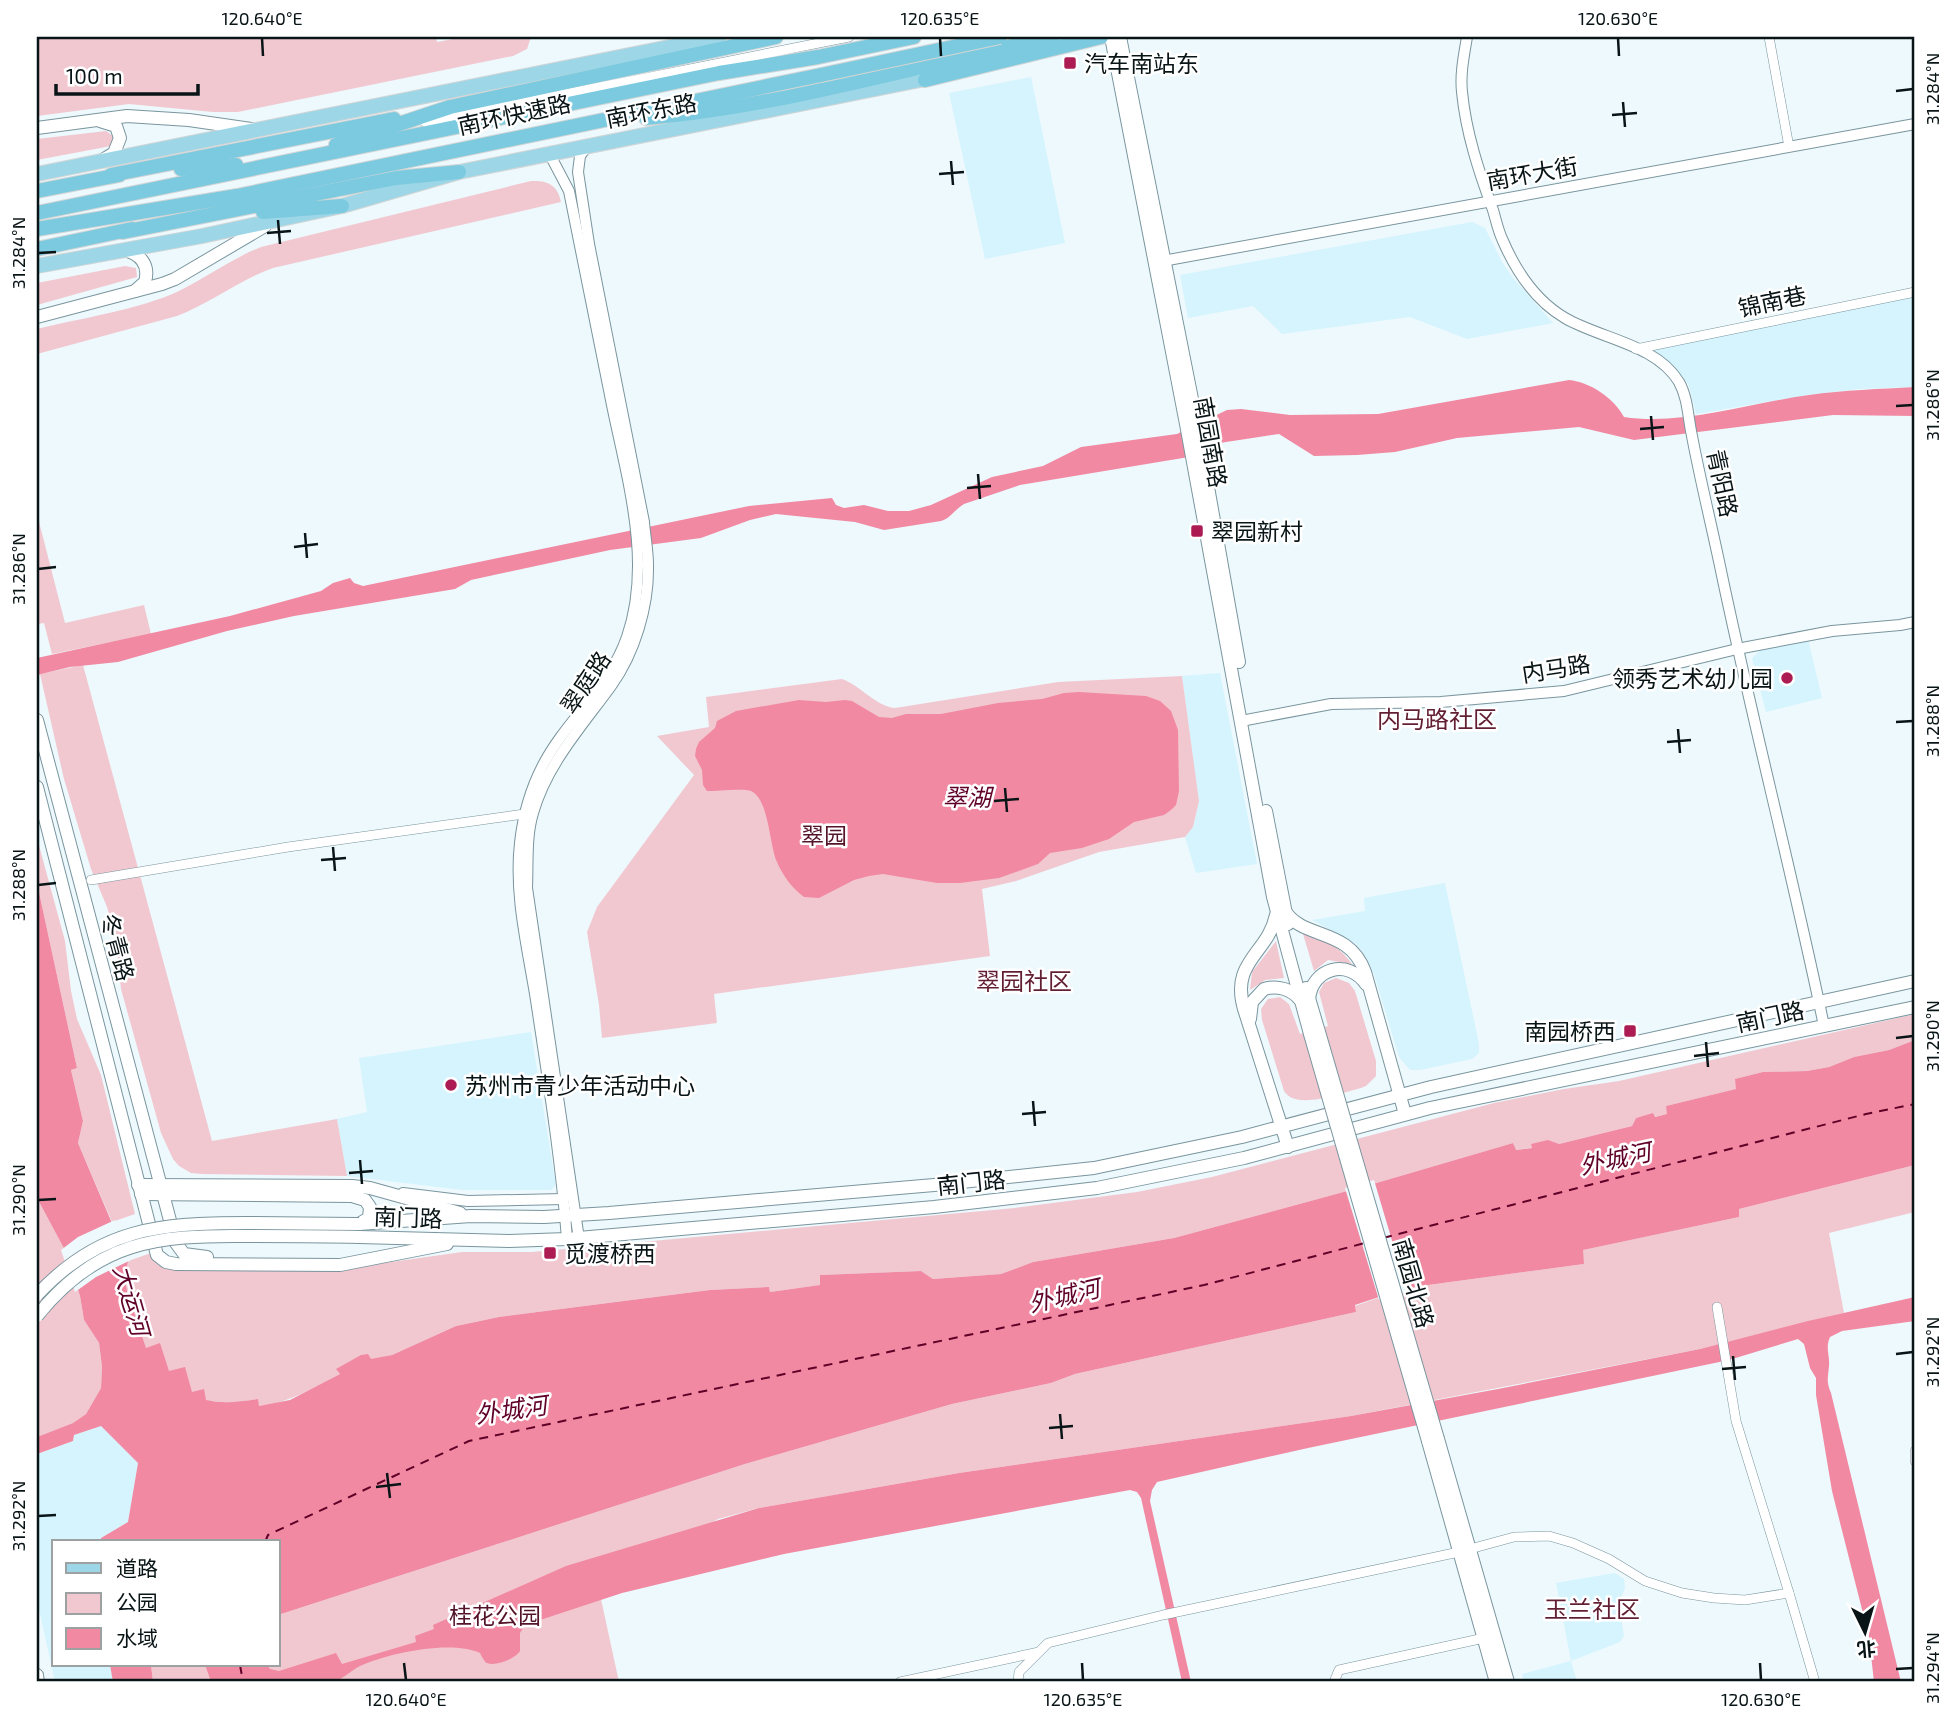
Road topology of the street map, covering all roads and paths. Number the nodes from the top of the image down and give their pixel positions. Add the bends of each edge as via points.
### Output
1 (719, 37) edge
2 (776, 37) edge
3 (849, 37) edge
4 (914, 37) edge
5 (979, 37) edge
6 (1000, 37) edge
7 (1052, 37) edge
8 (1068, 37) edge
9 (1101, 37) edge
10 (1111, 37) edge
11 (1120, 37) edge
12 (1467, 37) edge
13 (1769, 37) edge
14 (816, 51) junction
15 (982, 52) junction
16 (925, 80) junction
17 (450, 107) junction
18 (656, 117) junction
19 (93, 120) junction
20 (575, 124) junction
21 (1915, 124) edge
22 (37, 128) edge
23 (455, 128) junction
24 (387, 129) junction
25 (259, 130) junction
26 (587, 146) junction
27 (328, 147) junction
28 (1789, 147) junction
29 (549, 153) junction
30 (98, 162) junction
31 (236, 165) junction
32 (459, 172) junction
33 (37, 174) edge
34 (111, 175) junction
35 (37, 191) edge
36 (237, 196) junction
37 (114, 199) junction
38 (1490, 202) junction
39 (342, 206) junction
40 (38, 213) edge
41 (183, 213) junction
42 (199, 217) junction
43 (272, 222) junction
44 (39, 229) edge
45 (123, 232) junction
46 (42, 248) edge
47 (121, 250) junction
48 (1160, 262) junction
49 (43, 265) edge
50 (135, 291) junction
51 (1915, 292) edge
52 (37, 317) edge
53 (1636, 349) junction
54 (639, 523) junction
55 (643, 550) junction
56 (1915, 622) edge
57 (1737, 649) junction
58 (37, 720) edge
59 (1245, 720) junction
60 (37, 787) edge
61 (524, 814) junction
62 (91, 880) dead end
63 (1278, 896) joint
64 (1280, 910) junction
65 (1915, 981) edge
66 (1371, 994) junction
67 (1305, 1001) junction
68 (1819, 1003) junction
69 (1915, 1007) edge
70 (1824, 1026) junction
71 (1251, 1027) junction
72 (1400, 1094) junction
73 (1405, 1114) junction
74 (1281, 1126) junction
75 (1288, 1147) junction
76 (370, 1188) junction
77 (162, 1189) junction
78 (139, 1190) junction
79 (565, 1199) junction
80 (471, 1216) junction
81 (571, 1216) junction
82 (359, 1230) junction
83 (573, 1239) junction
84 (468, 1240) junction
85 (37, 1295) edge
86 (1717, 1307) dead end
87 (37, 1316) edge
88 (1915, 1451) edge
89 (1915, 1461) edge
90 (1465, 1550) junction
91 (1789, 1593) junction
92 (1484, 1638) junction
93 (1040, 1651) junction
94 (37, 1675) edge
95 (38, 1682) edge
96 (900, 1682) edge
97 (1018, 1682) edge
98 (1334, 1682) edge
99 (1496, 1682) edge
100 (1508, 1682) edge
101 (1815, 1682) edge

1 - 25 main road
2 - 17 highway
3 - 14 street
4 - 14 highway, 南环快速路
5 - 15 main road
6 - 20 highway, 南环快速路, bridge
7 - 15 highway
8 - 16 main road, 南环东路
9 - 16 highway
10 - 48 main road, 南园南路
11 - 48 main road, 南园南路
12 - 38 street, 青阳路 via 1461,91 1474,156
13 - 28 street
14 - 23 highway, 南环快速路
14 - 24 street
15 - 18 highway via 892,76 737,107
16 - 26 main road, 南环东路
17 - 24 highway
17 - 34 highway
18 - 20 highway
18 - 41 highway
19 - 22 main road
19 - 25 main road via 156,117
19 - 30 main road via 112,123 120,134 116,150
20 - 36 highway, 南环快速路
21 - 28 street, 南环大街
23 - 27 highway, 南环快速路
23 - 37 highway, 南环快速路
24 - 27 highway
25 - 30 main road
26 - 29 main road, 南环东路
26 - 54 street, 翠庭路 via 578,172
27 - 31 highway, 南环快速路
28 - 38 street, 南环大街
29 - 32 main road, 南环东路
29 - 54 street, 翠庭路 via 569,191
30 - 33 main road
31 - 34 highway
31 - 37 highway, 南环快速路
32 - 39 main road, 南环东路
32 - 42 highway via 396,178
34 - 35 highway
36 - 41 highway
36 - 44 highway, 南环快速路
37 - 40 highway, 南环快速路
38 - 48 street, 南环大街
38 - 53 street, 青阳路 via 1513,261 1546,304 1583,328
39 - 42 highway
39 - 43 main road, 南环东路
41 - 45 highway
42 - 45 highway
43 - 47 main road, 南环东路
43 - 50 main road via 175,279
45 - 46 highway
47 - 49 main road, 南环东路
47 - 50 main road via 145,263 147,277
48 - 59 main road, 南园南路
50 - 52 main road
51 - 53 street, 锦南巷
53 - 57 street, 青阳路 via 1671,371 1686,398
54 - 55 street, 翠庭路
55 - 61 street, 翠庭路 via 627,639 607,678 544,763
55 - 81 street, 翠庭路 via 648,566 646,592 635,639 612,685 555,762 533,813 529,840 527,888
56 - 57 street, 内马路 via 1832,631
57 - 59 street, 内马路 via 1564,691 1441,702 1331,704
57 - 68 street, 青阳路
58 - 77 main road, 冬青路
59 - 63 main road, 南园南路
60 - 78 main road, 冬青路
61 - 62 street
61 - 79 street, 翠庭路 via 519,894
63 - 64 main road, 南园北路
64 - 66 main road via 1356,954
64 - 67 main road, 南园北路
64 - 71 main road via 1240,983
65 - 68 main road, 南门路
66 - 67 main road via 1357,974 1336,969 1318,977
66 - 72 main road
67 - 71 main road via 1283,989 1264,989 1251,1005
67 - 90 main road, 南园北路, bridge
68 - 70 street, 青阳路
68 - 72 main road, 南门路
69 - 70 main road, 南门路
70 - 73 main road, 南门路
71 - 74 main road
72 - 73 main road
72 - 74 main road, 南门路
73 - 75 main road, 南门路
74 - 75 main road
74 - 81 main road, 南门路 via 1177,1152 1041,1175
75 - 83 main road, 南门路 via 1143,1180 1042,1196
76 - 77 main road
76 - 79 street via 468,1200
76 - 80 main road
77 - 78 main road
77 - 82 main road via 352,1196 370,1207 369,1218
77 - 82 main road, 冬青路 via 179,1248 193,1257 368,1254 372,1243
78 - 84 main road, 冬青路 via 155,1251 173,1264 340,1265
79 - 81 street, 翠庭路
80 - 81 main road, 南门路
80 - 82 main road, 南门路
81 - 83 street, 翠庭路
82 - 84 main road, 南门路
82 - 85 main road, 南门路, bridge via 187,1223 145,1229 80,1258
82 - 87 main road, 南门路, bridge via 151,1241 91,1266
83 - 84 main road, 南门路
86 - 91 street via 1736,1422
88 - 89 street
90 - 91 street via 1514,1537 1549,1536 1609,1559 1645,1581 1682,1593 1745,1600
90 - 92 main road, 南园北路
90 - 93 street via 1163,1615 1048,1643
90 - 100 main road, 南园北路
91 - 101 street
92 - 98 street via 1339,1670
92 - 99 main road, 南园北路
93 - 96 street
93 - 97 street via 1019,1672
94 - 95 main road

